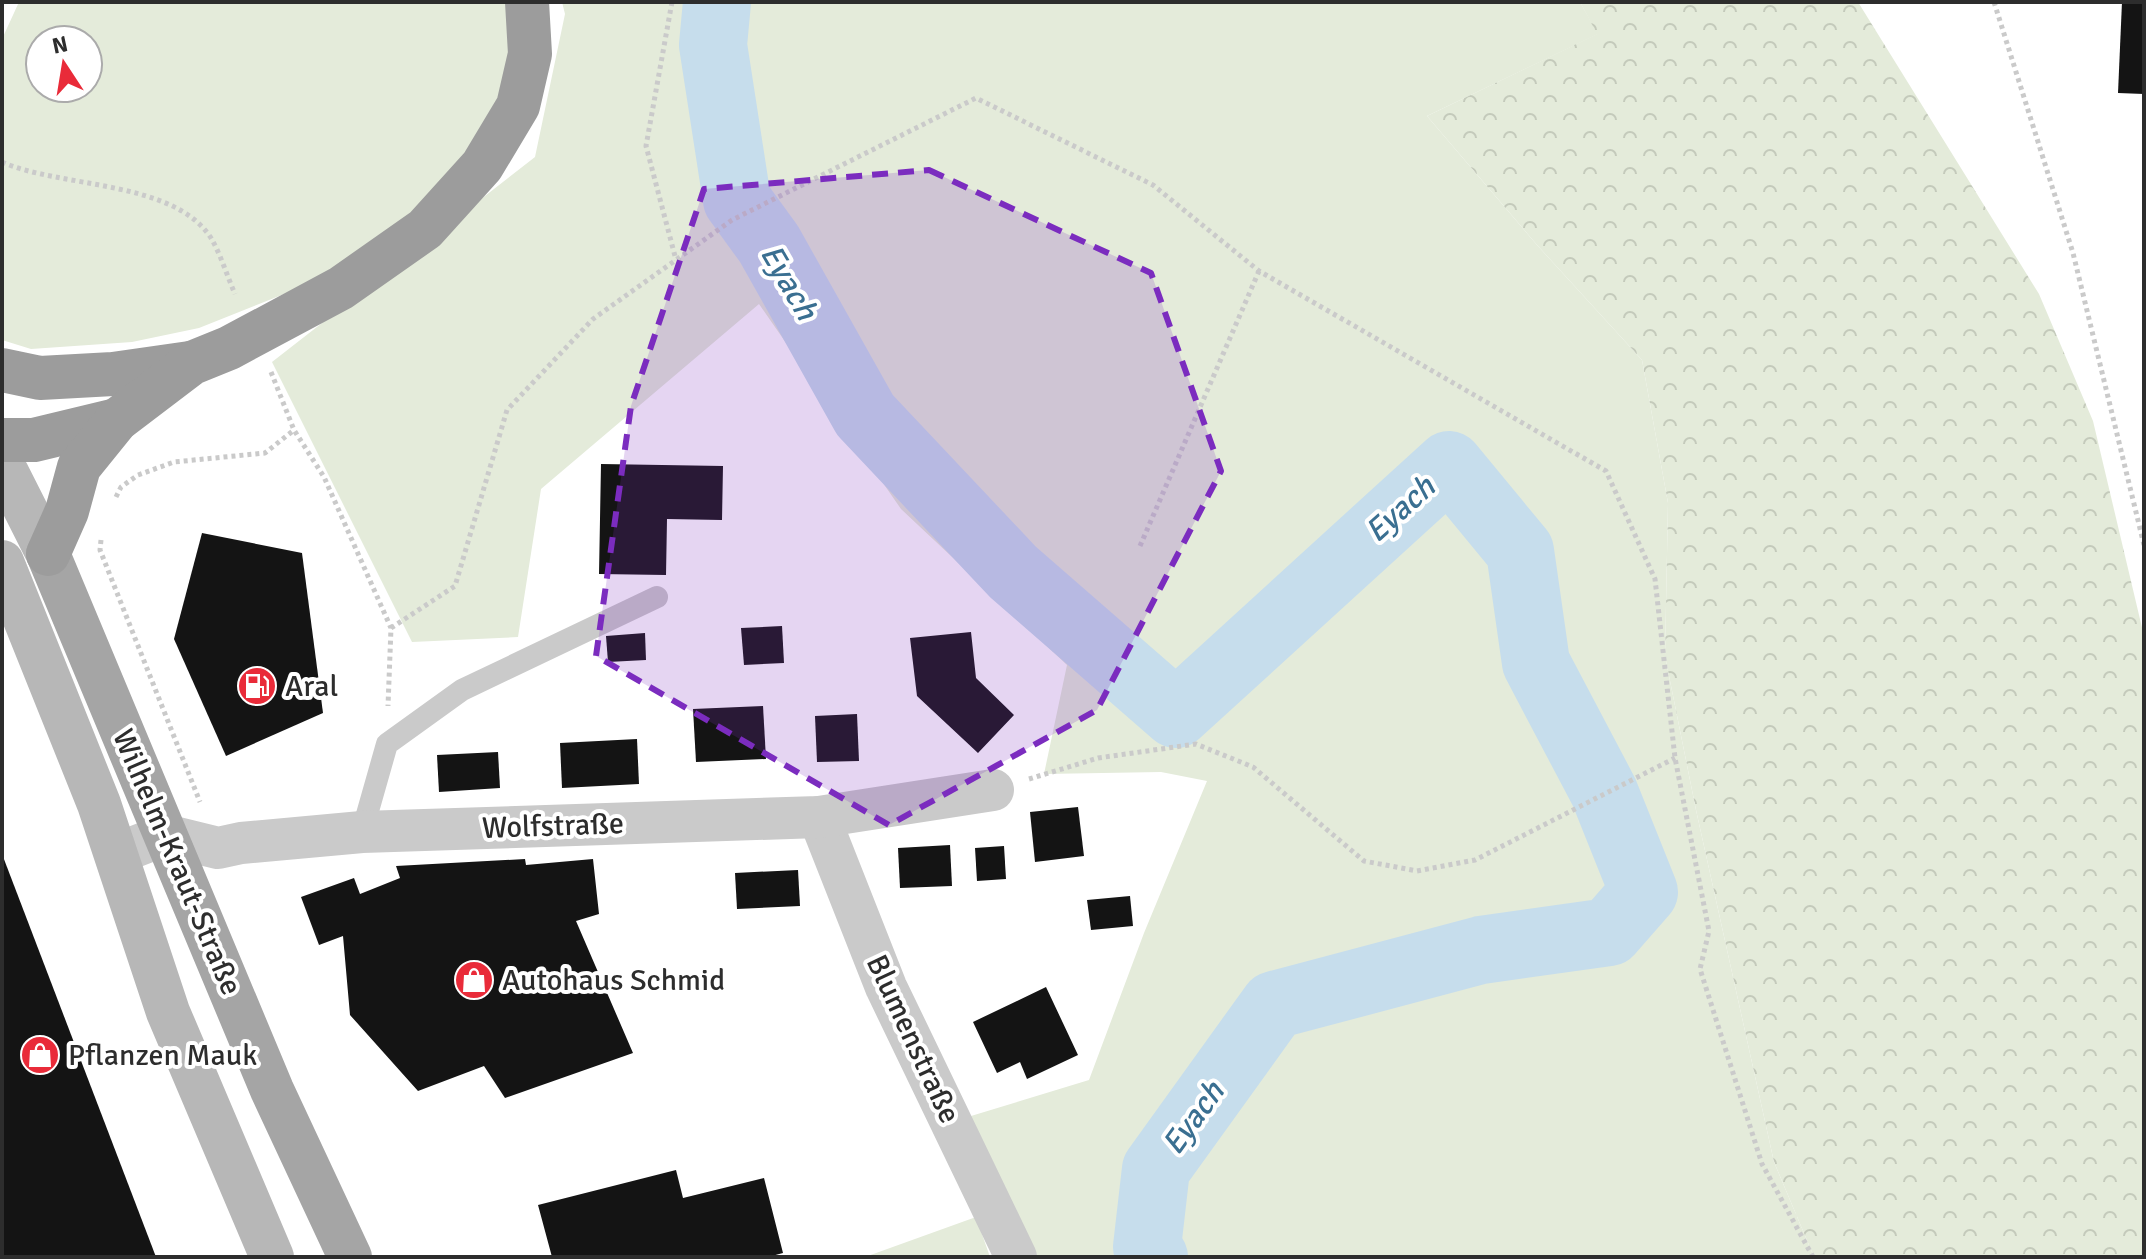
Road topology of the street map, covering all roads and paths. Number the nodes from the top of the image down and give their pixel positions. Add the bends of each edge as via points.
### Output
1 (527, 2) edge
2 (672, 2) edge
3 (1994, 2) edge
4 (2, 162) edge
5 (676, 260) junction
6 (1259, 271) junction
7 (235, 294) dead end
8 (192, 363) junction
9 (2, 370) edge
10 (271, 371) dead end
11 (117, 420) junction
12 (294, 430) junction
13 (2, 440) edge
14 (2, 468) edge
15 (115, 498) dead end
16 (101, 535) dead end
17 (2144, 545) edge
18 (1140, 546) dead end
19 (48, 554) junction
20 (2, 562) edge
21 (657, 597) dead end
22 (391, 628) junction
23 (387, 744) junction
24 (1675, 758) junction
25 (993, 790) joint
26 (819, 817) junction
27 (362, 832) junction
28 (165, 835) junction
29 (218, 848) junction
30 (116, 854) junction
31 (272, 1257) edge
32 (350, 1257) edge
33 (1016, 1257) edge
34 (1813, 1257) edge

1 - 8 highway via 530,54 518,106 482,166 425,229 341,288
2 - 5 path via 646,146
3 - 17 path via 2073,253
4 - 7 path via 23,172 158,200 193,217 211,238
5 - 6 path via 732,220 976,98 1153,185
5 - 22 path via 593,319 507,410 455,586
6 - 18 path
6 - 24 path via 1606,471 1655,579
8 - 9 highway via 40,378
8 - 11 highway
10 - 12 path
11 - 13 highway via 34,440
11 - 19 highway via 79,467
12 - 15 path via 265,453 174,462 150,471 121,487
12 - 22 path via 324,477
14 - 19 main road, Wilhelm-Kraut-Straße
16 - 29 path via 100,550
19 - 28 main road, Wilhelm-Kraut-Straße
20 - 30 main road, Wilhelm-Kraut-Straße
21 - 23 lane via 462,690
22 - 23 path
23 - 27 lane
24 - 25 path via 1475,860 1417,871 1364,861 1253,767 1196,744 1098,758
24 - 34 path via 1709,931 1700,969 1762,1164
25 - 26 street, Wolfstraße
26 - 27 street, Wolfstraße
26 - 33 street, Blumenstraße via 886,987
27 - 29 street, Wolfstraße
28 - 29 street, Wolfstraße
28 - 30 street
28 - 32 main road, Wilhelm-Kraut-Straße via 272,1090
30 - 31 main road, Wilhelm-Kraut-Straße via 168,1012

